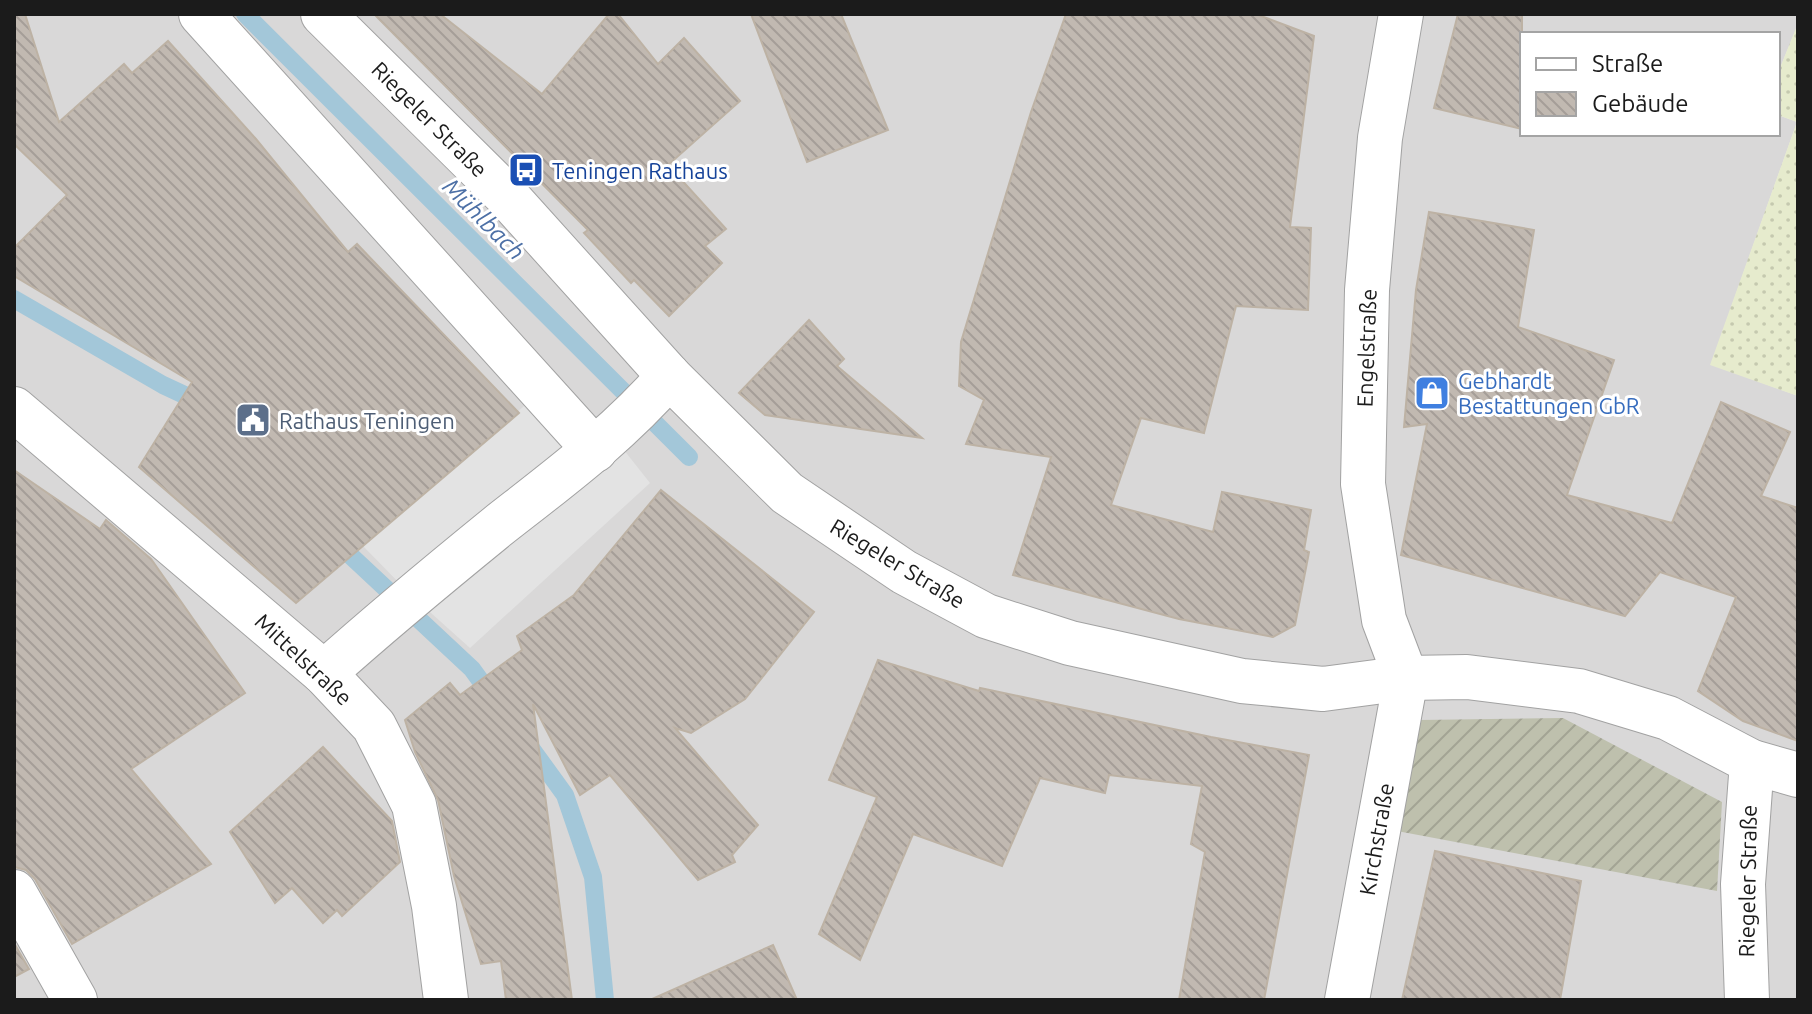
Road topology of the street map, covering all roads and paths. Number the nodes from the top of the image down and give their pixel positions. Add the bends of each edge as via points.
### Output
1 (201, 14) edge
2 (323, 14) edge
3 (1401, 14) edge
4 (650, 397) junction
5 (14, 409) edge
6 (595, 450) junction
7 (324, 673) junction
8 (1406, 678) junction
9 (1752, 762) junction
10 (1798, 775) edge
11 (14, 892) edge
12 (75, 1000) edge
13 (446, 1000) edge
14 (1347, 1000) edge
15 (1747, 1000) edge

1 - 6 street
2 - 4 street, Riegeler Straße via 505,194
3 - 8 street, Engelstraße via 1380,138 1367,290 1363,484 1384,620
4 - 6 street
4 - 8 street, Riegeler Straße via 904,572 986,616 1070,643 1242,681 1323,689
5 - 7 street, Mittelstraße
6 - 7 street via 401,604
7 - 13 street, Mittelstraße via 374,726 414,805
8 - 9 street, Riegeler Straße via 1467,677 1579,691 1668,718
8 - 14 street, Kirchstraße
9 - 10 street, Riegeler Straße
9 - 15 street, Riegeler Straße via 1743,884
11 - 12 street

